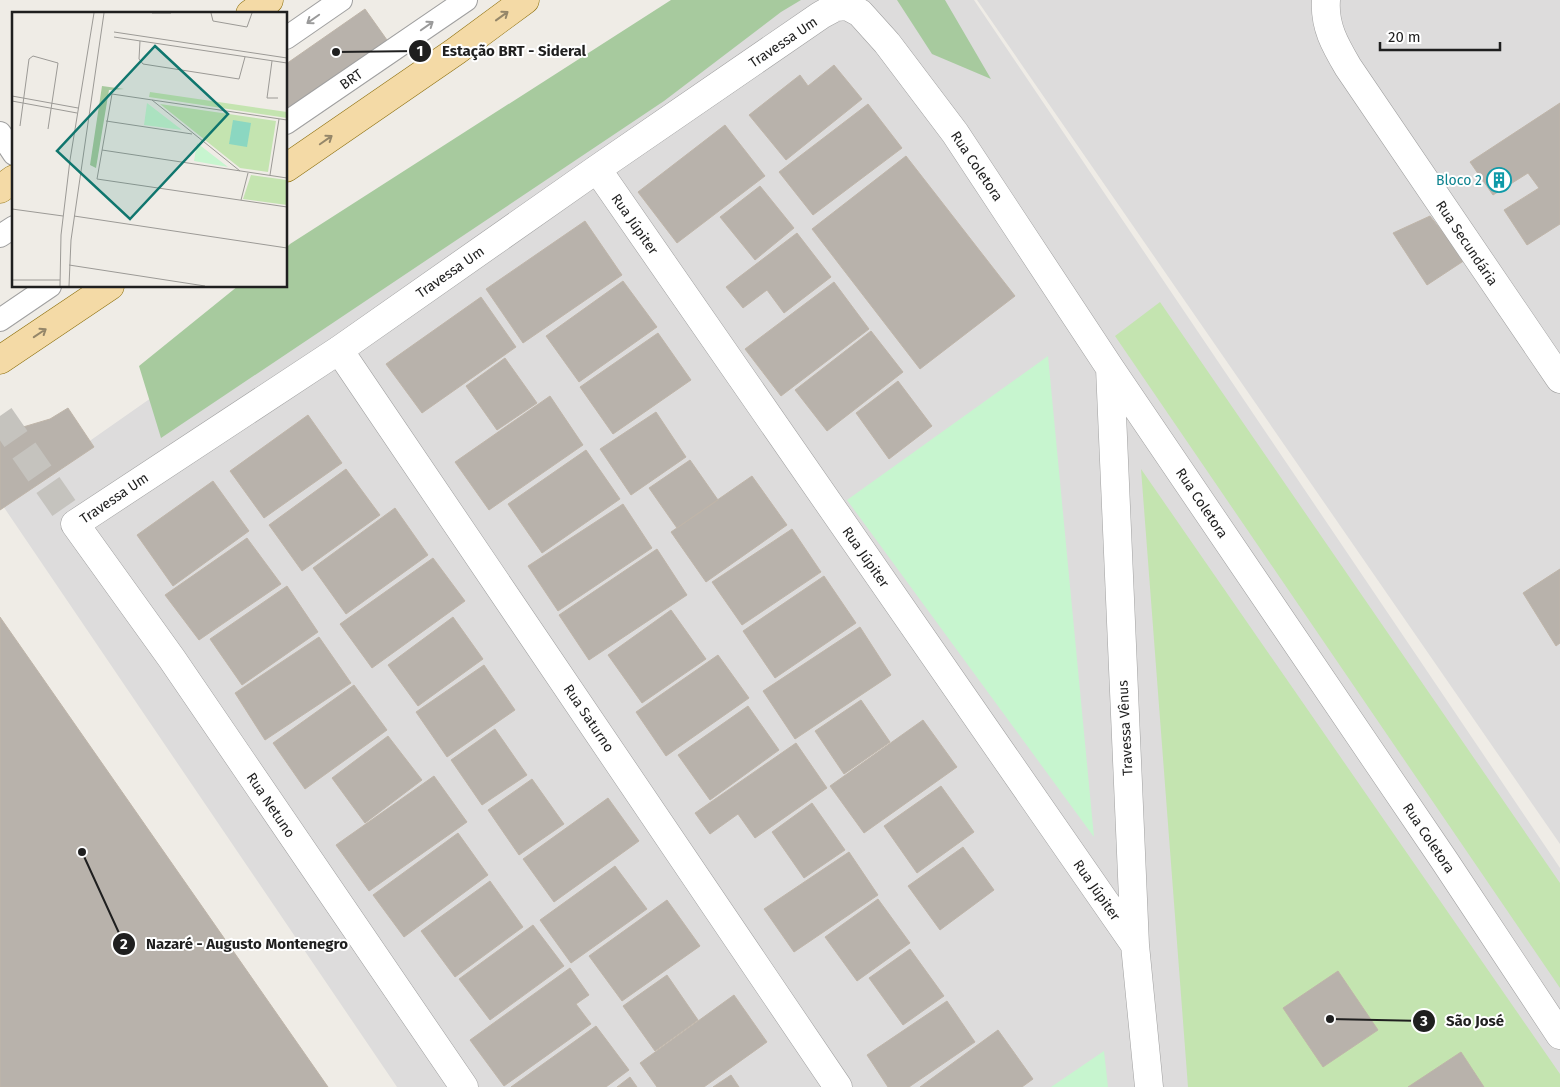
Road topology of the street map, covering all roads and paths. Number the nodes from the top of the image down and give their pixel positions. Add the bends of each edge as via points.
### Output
1 (269, 0) edge
2 (341, 0) edge
3 (466, 0) edge
4 (525, 0) edge
5 (1326, 0) edge
6 (253, 12) edge
7 (822, 15) joint
8 (288, 37) edge
9 (288, 122) edge
10 (0, 133) edge
11 (12, 151) edge
12 (288, 167) edge
13 (597, 169) junction
14 (12, 180) edge
15 (0, 189) edge
16 (12, 228) edge
17 (0, 236) edge
18 (47, 288) edge
19 (107, 288) edge
20 (0, 320) edge
21 (339, 350) junction
22 (0, 360) edge
23 (1110, 368) junction
24 (1560, 379) edge
25 (75, 524) joint
26 (1135, 945) junction
27 (1560, 1035) edge
28 (464, 1087) edge
29 (838, 1087) edge
30 (1149, 1087) edge

1 - 6 main road
2 -> 8 lane
9 -> 3 lane, BRT
12 -> 4 main road
5 - 24 street, Rua Secundária via 1325,14 1332,39 1348,67
7 - 13 street, Travessa Um
7 - 23 street, Rua Coletora via 836,7 847,6 860,13 887,43 955,134
10 - 11 lane
13 - 21 street, Travessa Um
13 - 26 street, Rua Júpiter
14 - 15 main road
16 - 17 lane
18 - 20 lane
22 -> 19 main road
21 - 25 street, Travessa Um
21 - 29 street, Rua Saturno
23 - 26 street, Travessa Vênus
23 - 27 street, Rua Coletora
25 - 28 street, Rua Netuno via 172,659
26 - 30 street, Travessa Vênus

